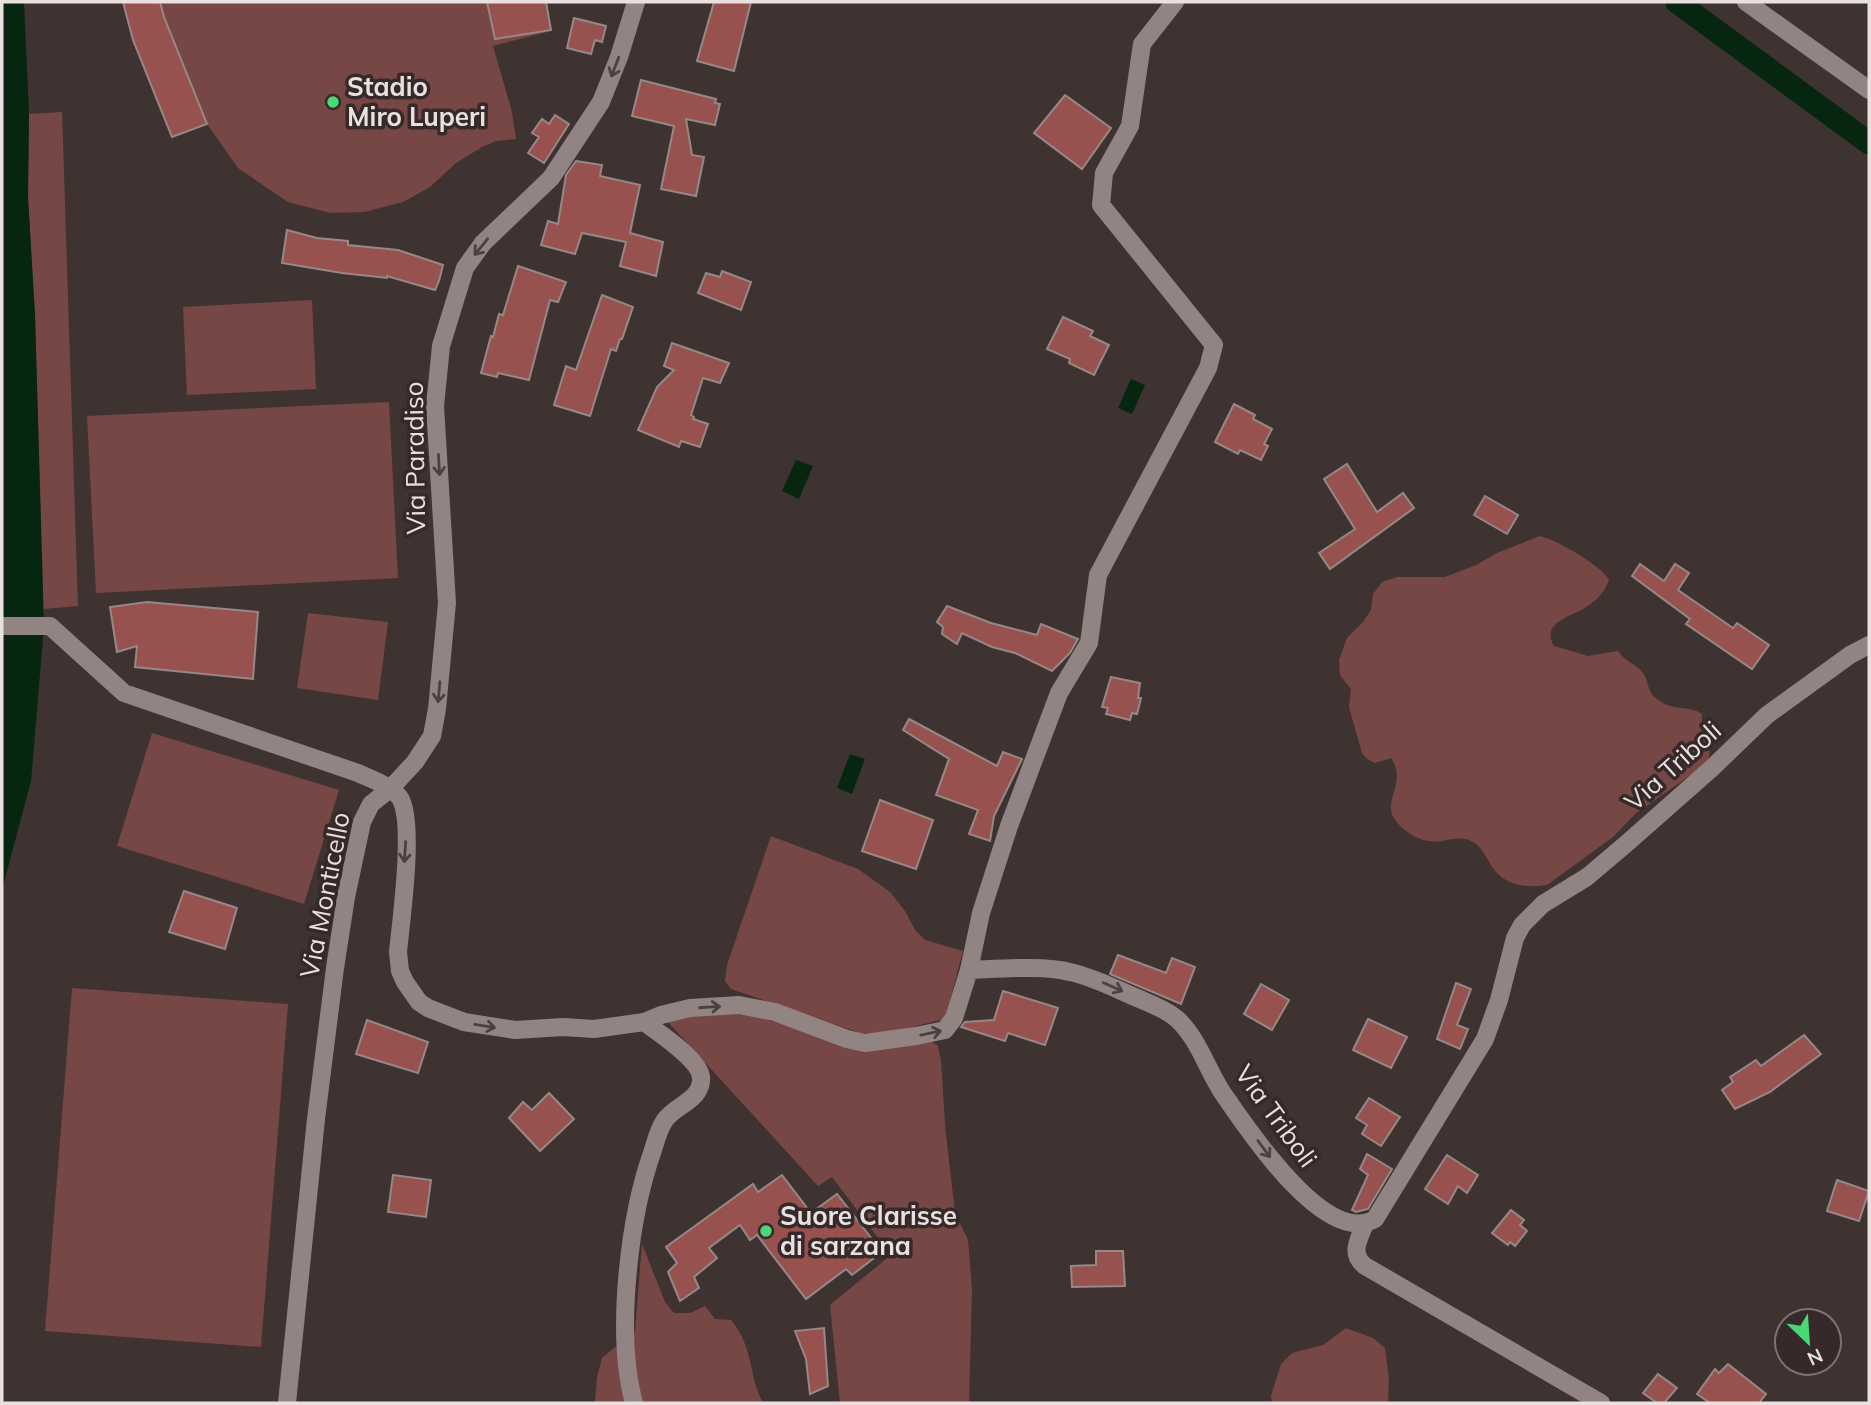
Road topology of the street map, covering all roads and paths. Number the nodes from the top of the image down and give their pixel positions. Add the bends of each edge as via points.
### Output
1 (636, 2) edge
2 (1175, 2) edge
3 (1746, 2) edge
4 (1869, 89) edge
5 (2, 626) edge
6 (1869, 645) edge
7 (390, 789) junction
8 (969, 970) junction
9 (644, 1023) junction
10 (1364, 1226) junction
11 (287, 1403) edge
12 (634, 1403) edge
13 (1601, 1403) edge

1 -> 7 street, Via Paradiso via 601,102 582,134 551,178 483,243 465,268 441,346 435,406 446,603 438,709 432,736
2 - 8 street via 1142,44 1130,126 1104,173 1101,205 1214,345 1208,368 1098,575 1088,643 1059,693 1009,826 981,913
3 - 4 street
5 - 7 street, Via Monticello via 50,626 124,693
6 - 10 street, Via Triboli via 1766,715 1587,877 1543,904 1522,925 1485,1039 1375,1219
7 -> 9 street via 400,798 406,836 400,971 419,1002 464,1022 515,1030
7 - 11 street, Via Monticello via 366,811 346,897 318,1105
9 -> 8 street via 690,1008 739,1005 775,1012 865,1043 916,1036 945,1030 954,1018
8 -> 10 street, Via Triboli via 1067,971 1177,1019 1280,1172 1322,1209
9 - 12 street via 699,1069 701,1080 698,1092 665,1119 640,1193 628,1266 626,1328
10 - 13 street via 1356,1249 1365,1266

